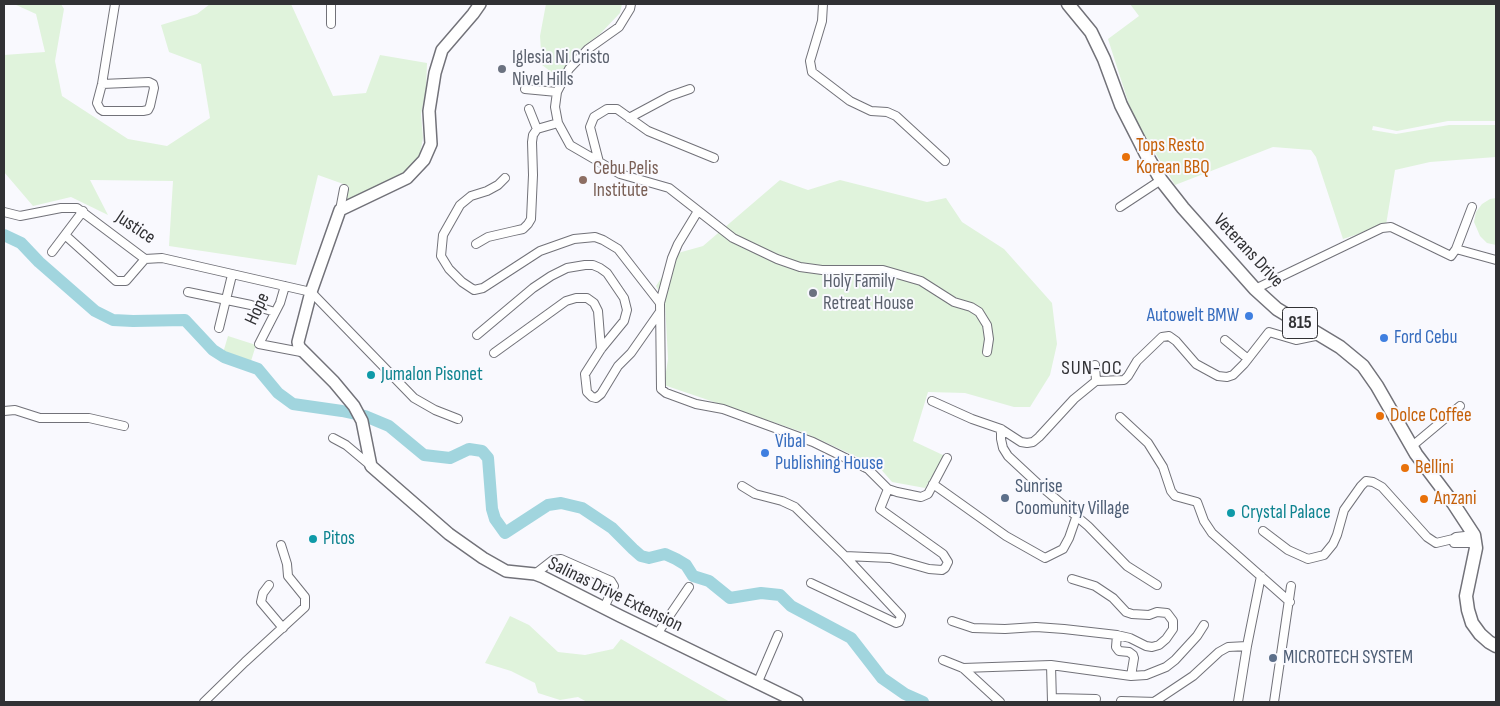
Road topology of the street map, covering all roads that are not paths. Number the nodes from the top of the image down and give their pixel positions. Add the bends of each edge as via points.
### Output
1 (115, 4) edge
2 (331, 4) edge
3 (480, 4) edge
4 (631, 4) edge
5 (823, 4) edge
6 (1068, 4) edge
7 (331, 24) dead end
8 (102, 84) junction
9 (525, 88) dead end
10 (690, 89) dead end
11 (557, 92) junction
12 (530, 108) dead end
13 (629, 118) junction
14 (558, 123) junction
15 (537, 129) junction
16 (714, 158) dead end
17 (945, 161) dead end
18 (599, 162) junction
19 (505, 178) dead end
20 (1161, 180) junction
21 (344, 189) dead end
22 (1120, 206) dead end
23 (1472, 207) dead end
24 (340, 210) junction
25 (83, 211) junction
26 (698, 211) junction
27 (4, 212) edge
28 (65, 235) junction
29 (476, 244) dead end
30 (1456, 250) junction
31 (52, 252) dead end
32 (144, 259) junction
33 (1496, 260) edge
34 (232, 274) junction
35 (285, 286) junction
36 (1255, 289) junction
37 (188, 292) dead end
38 (311, 292) junction
39 (226, 301) junction
40 (660, 303) junction
41 (275, 312) junction
42 (659, 313) junction
43 (220, 328) dead end
44 (477, 335) dead end
45 (1320, 335) junction
46 (1225, 340) dead end
47 (601, 349) junction
48 (301, 352) junction
49 (987, 352) dead end
50 (494, 353) dead end
51 (1248, 359) junction
52 (1095, 365) dead end
53 (1096, 381) junction
54 (932, 401) dead end
55 (1460, 406) dead end
56 (4, 411) edge
57 (1120, 417) dead end
58 (458, 419) dead end
59 (124, 426) dead end
60 (1001, 429) junction
61 (333, 438) dead end
62 (1411, 447) junction
63 (947, 458) dead end
64 (371, 466) junction
65 (933, 484) junction
66 (742, 486) dead end
67 (888, 489) junction
68 (1077, 515) junction
69 (1263, 531) dead end
70 (1475, 539) junction
71 (281, 545) dead end
72 (845, 556) junction
73 (536, 574) junction
74 (1261, 576) junction
75 (1072, 579) dead end
76 (811, 583) dead end
77 (269, 585) dead end
78 (1157, 585) dead end
79 (1291, 586) dead end
80 (689, 587) dead end
81 (1290, 602) junction
82 (604, 608) junction
83 (952, 620) dead end
84 (1204, 625) dead end
85 (283, 628) junction
86 (657, 634) junction
87 (778, 635) dead end
88 (1116, 635) junction
89 (1247, 646) junction
90 (1496, 646) edge
91 (943, 660) dead end
92 (1051, 665) junction
93 (963, 668) junction
94 (1131, 676) junction
95 (758, 684) junction
96 (1096, 698) dead end
97 (1052, 700) edge
98 (1087, 700) edge
99 (204, 702) edge
100 (797, 702) edge
101 (1000, 702) edge
102 (1120, 702) edge
103 (1155, 702) edge
104 (1238, 702) edge
105 (1274, 702) edge

1 - 8 street
2 - 7 street
3 - 24 street via 442,50 429,111 431,144 424,160 408,178
4 - 11 street via 619,27 588,49 569,69
5 - 17 street via 822,21 810,61 812,72 850,101 871,111 896,116
6 - 20 main road, Veterans Drive / 815 via 1091,32 1132,126
8 - 8 street via 97,103 100,109 148,110 153,84
9 - 11 street
10 - 13 street
11 - 14 street
12 - 15 street
13 - 16 street via 648,131
13 - 18 street via 617,110 607,109 594,117 590,127
14 - 15 street
14 - 18 street via 570,145
15 - 29 street via 532,142 531,219 523,229 488,237
18 - 26 street via 620,174 669,188
19 - 40 street via 487,191 470,196 460,205 443,235 441,256 448,269 462,282 474,290 483,288 540,251 574,239 595,237 618,250
20 - 22 street
20 - 36 main road, Veterans Drive / 815
21 - 24 street
23 - 30 street
24 - 38 street
25 - 27 street via 72,207 20,216
25 - 28 street
25 - 32 street, Justice
26 - 40 street via 672,258
26 - 49 street via 732,238 800,267 883,270 921,281 954,302 979,312 990,339
28 - 31 street
28 - 32 street via 116,281 126,281
30 - 33 street
30 - 36 street via 1451,256 1391,227 1382,228
32 - 34 street, Justice via 162,258
34 - 35 street, Justice
34 - 39 street
35 - 38 street, Justice
35 - 41 street, Hope
36 - 45 main road, Veterans Drive / 815 via 1277,309
37 - 39 street
38 - 48 street via 298,342
38 - 58 street via 414,398
39 - 41 street
39 - 43 street
40 - 42 street
41 - 48 street, Hope via 259,344
42 - 47 street via 596,398 588,392 584,374
42 - 67 street via 660,384 666,394 723,409 814,442 868,469
44 - 47 street via 551,276 566,268 593,265 606,273 624,298 627,310 624,321
45 - 51 street via 1296,340 1269,332
45 - 62 main road, Veterans Drive / 815 via 1363,366
46 - 51 street
47 - 50 street via 598,310 587,298 576,298 566,301
48 - 64 street via 334,382 354,406 362,421
51 - 53 street via 1230,376 1218,376 1196,364 1169,336 1162,336 1124,380
52 - 53 street
53 - 60 street via 1033,442 1021,442
54 - 60 street
55 - 62 street
56 - 59 street via 15,410 40,418 89,418
57 - 74 street via 1148,443 1175,496 1197,502 1212,533
60 - 68 street via 1001,439 1008,456
61 - 64 street
62 - 70 main road, Veterans Drive / 815
63 - 65 street
64 - 73 street, Salinas Drive Extension via 449,534 483,558 506,571
65 - 67 street via 928,494 921,497
65 - 68 street via 1006,536 1045,558 1063,549
66 - 72 street via 795,507
67 - 72 street via 880,509 942,554 948,565 942,570 935,570 890,558
68 - 78 street via 1127,566
69 - 70 street via 1288,550 1308,559 1324,554 1333,544 1344,510 1366,481 1382,487 1426,537 1436,543
70 - 90 main road via 1466,596 1468,610 1480,634
71 - 85 street via 288,576 306,602 299,614
72 - 76 street via 900,616 900,622 896,623
73 - 82 street, Salinas Drive Extension
73 - 82 street via 553,560 561,559 611,581 614,586
74 - 81 street
74 - 89 street
75 - 88 street via 1095,586 1114,598 1126,612 1149,615 1164,612 1173,621 1173,629 1166,639 1152,647
77 - 85 street via 261,602
79 - 81 street
80 - 86 street
81 - 105 street
82 - 86 street, Salinas Drive Extension
83 - 88 street via 973,628 1064,628
84 - 94 street via 1184,651 1166,667 1146,675
85 - 99 street
86 - 95 street, Salinas Drive Extension
87 - 95 street
88 - 94 street via 1116,647 1133,655
89 - 103 street via 1228,647 1194,676
89 - 104 street
91 - 93 street
92 - 93 street
92 - 94 street
92 - 97 street
93 - 101 street
95 - 100 street, Salinas Drive Extension
96 - 98 street
97 - 98 street
102 - 103 street

